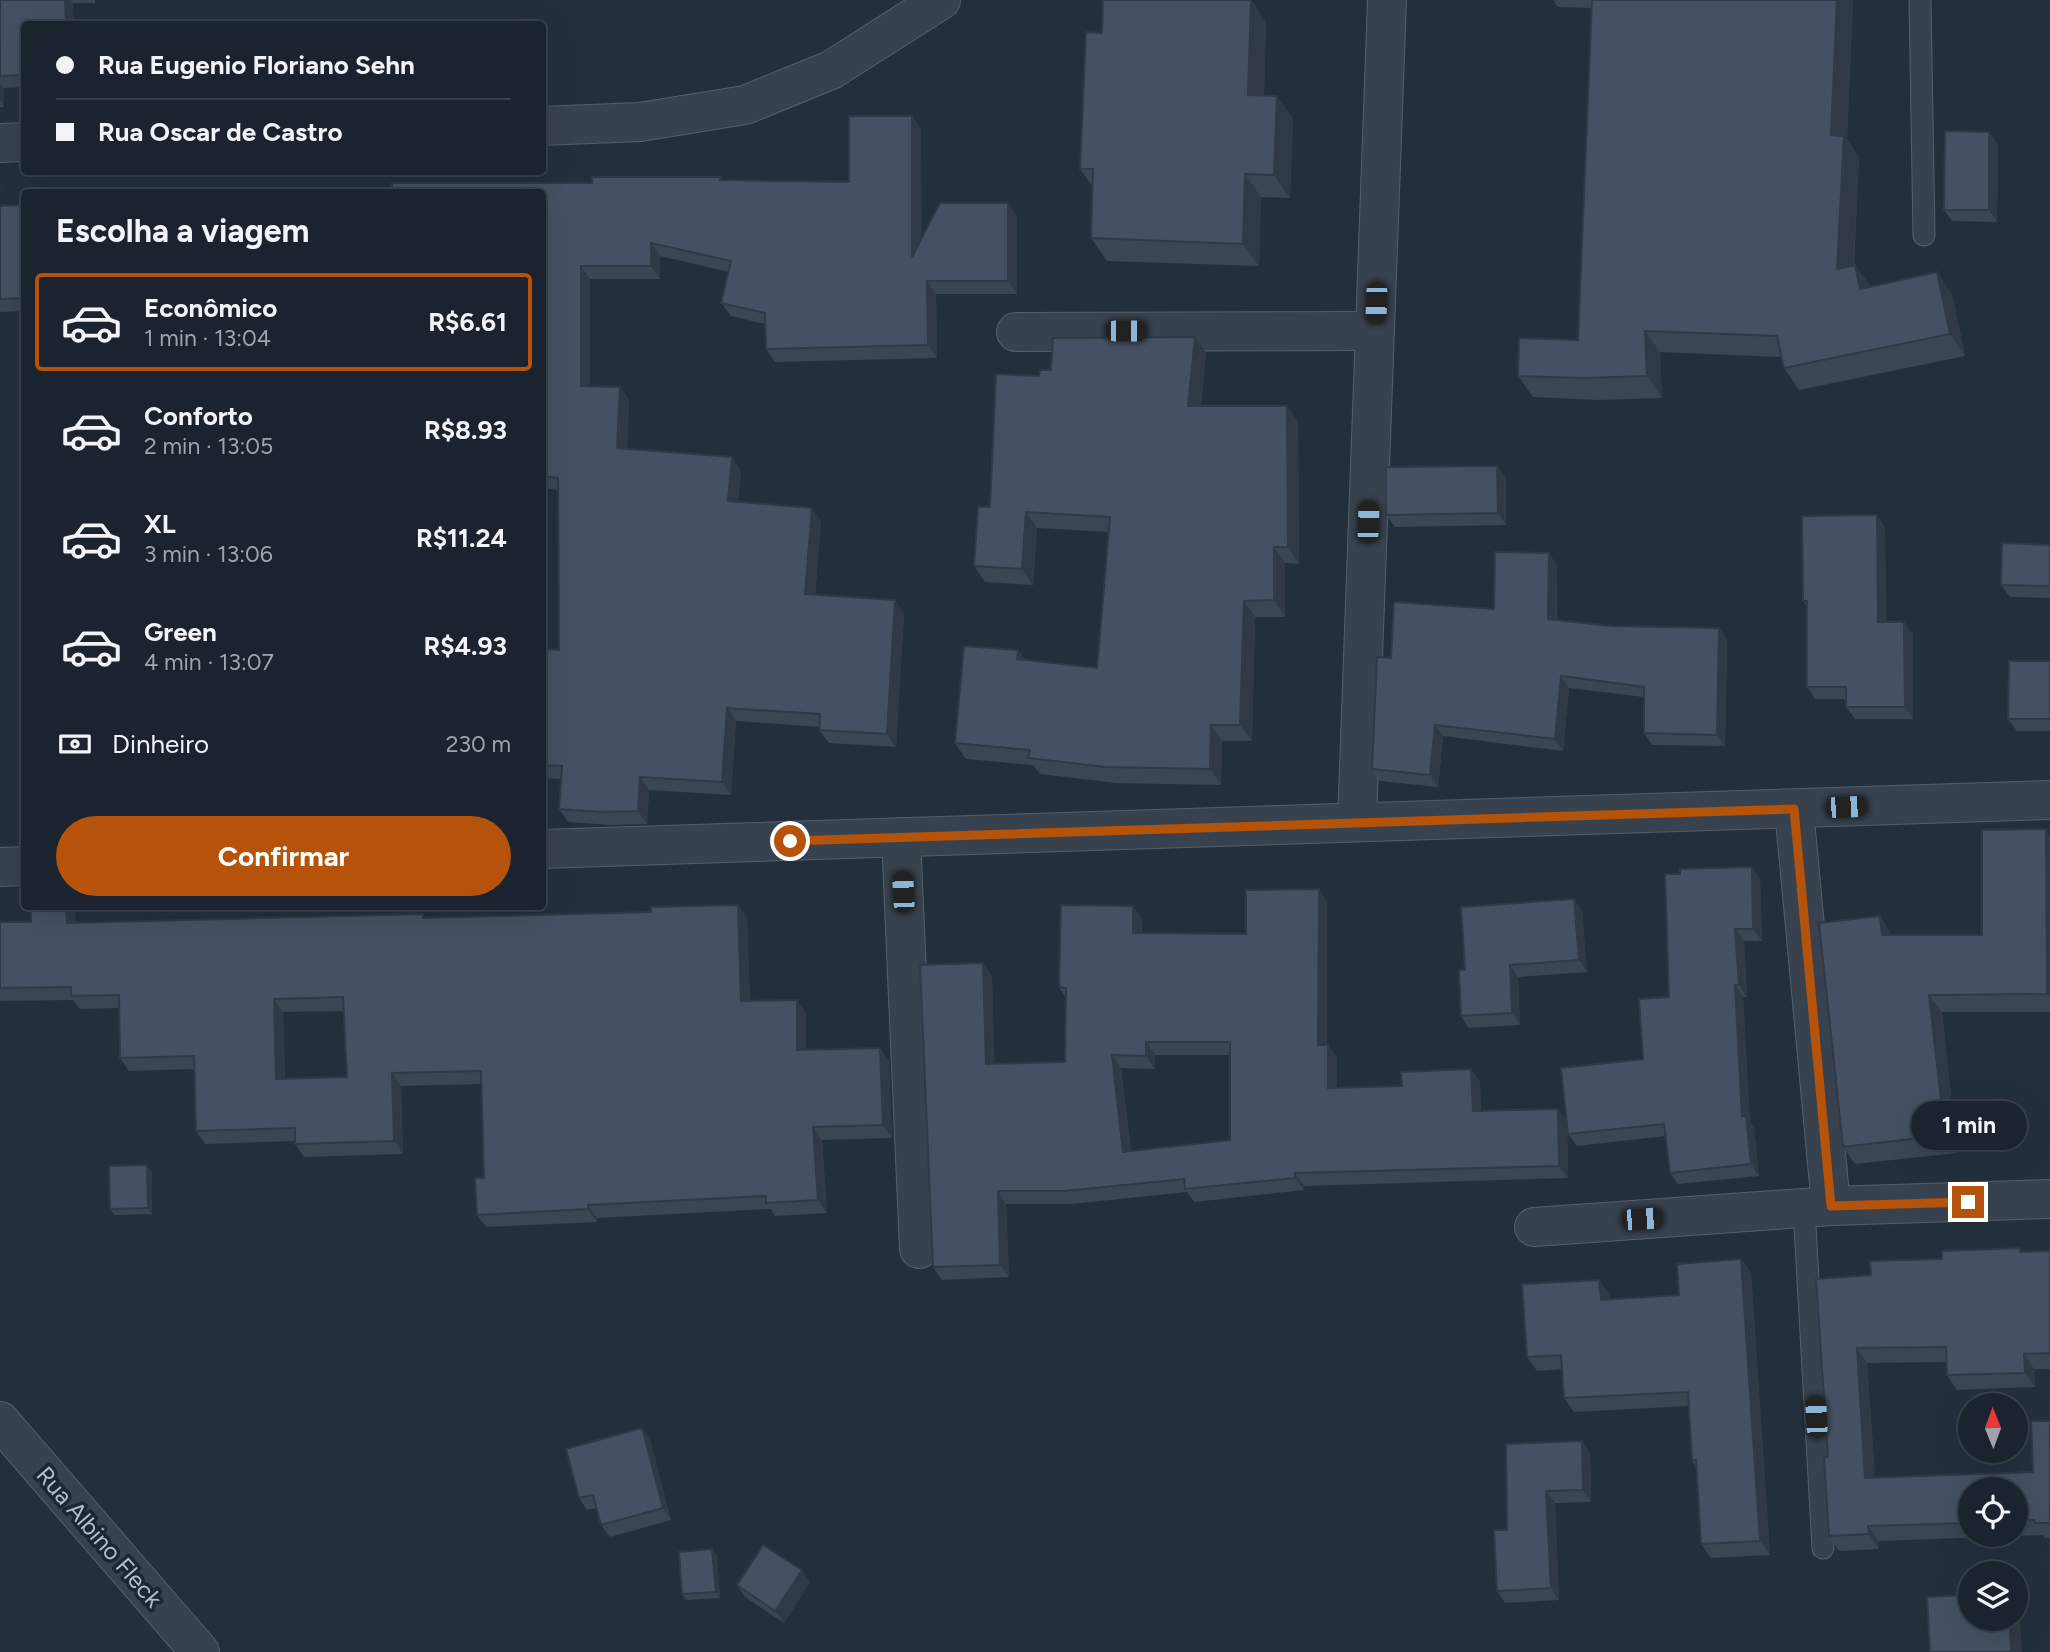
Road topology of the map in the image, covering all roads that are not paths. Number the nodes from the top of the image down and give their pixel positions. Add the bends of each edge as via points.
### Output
1 (941, 0) edge
2 (1387, 0) edge
3 (1920, 0) edge
4 (546, 125) edge
5 (21, 142) edge
6 (0, 143) edge
7 (1924, 235) dead end
8 (1375, 331) junction
9 (1016, 332) dead end
10 (2050, 800) edge
11 (1794, 809) junction
12 (1357, 822) junction
13 (901, 838) junction
14 (546, 849) edge
15 (21, 866) edge
16 (0, 867) edge
17 (2050, 1199) edge
18 (1817, 1207) junction
19 (1534, 1227) dead end
20 (919, 1249) dead end
21 (0, 1421) edge
22 (1823, 1548) dead end
23 (200, 1652) edge

1 - 4 street via 831,70 745,105 640,122
2 - 8 street
3 - 7 lane
5 - 6 street
8 - 9 street
8 - 12 street
10 - 11 street
11 - 12 street
11 - 18 street
12 - 13 street
13 - 14 street
13 - 20 street
15 - 16 street
17 - 18 street
18 - 19 street
18 - 22 lane
21 - 23 street, Rua Albino Fleck

